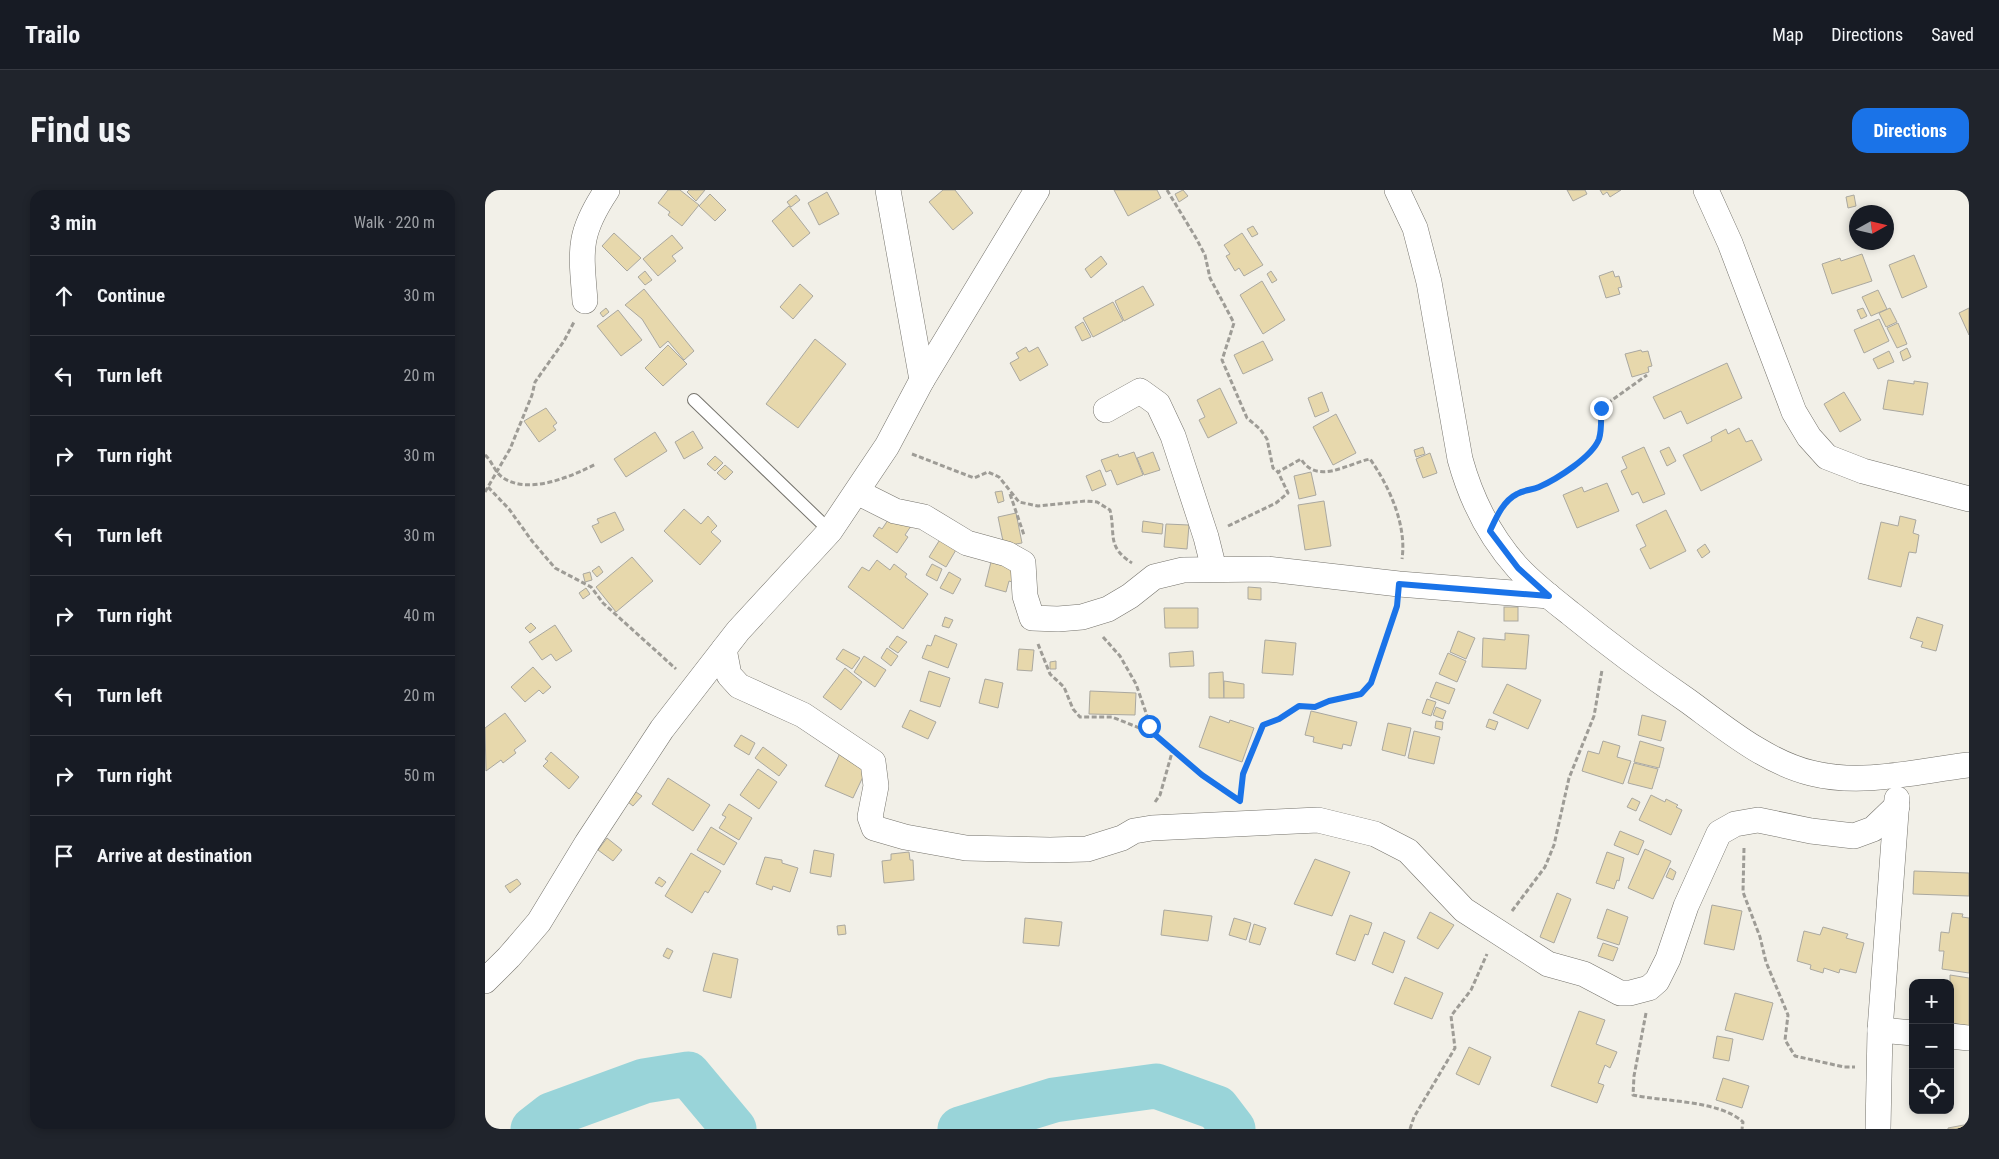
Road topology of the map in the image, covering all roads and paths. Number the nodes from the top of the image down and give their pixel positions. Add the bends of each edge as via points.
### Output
1 (607, 190) edge
2 (888, 190) edge
3 (1037, 190) edge
4 (1167, 190) edge
5 (1397, 190) edge
6 (1706, 190) edge
7 (585, 301) joint
8 (1647, 374) dead end
9 (922, 380) junction
10 (694, 400) dead end
11 (1106, 410) dead end
12 (887, 446) junction
13 (485, 455) edge
14 (596, 464) dead end
15 (497, 472) junction
16 (1278, 472) junction
17 (488, 487) junction
18 (1009, 491) junction
19 (485, 492) edge
20 (857, 492) junction
21 (1969, 499) edge
22 (830, 531) junction
23 (1490, 531) junction
24 (1207, 537) junction
25 (1023, 564) junction
26 (1214, 568) junction
27 (1154, 577) junction
28 (1399, 584) junction
29 (1549, 596) junction
30 (1082, 617) junction
31 (1031, 618) junction
32 (1599, 637) junction
33 (724, 649) junction
34 (695, 686) junction
35 (1153, 733) junction
36 (1173, 749) junction
37 (1969, 765) edge
38 (1899, 774) junction
39 (1240, 801) junction
40 (1897, 806) junction
41 (1149, 810) dead end
42 (1758, 820) junction
43 (1259, 822) junction
44 (1496, 929) junction
45 (485, 981) edge
46 (1649, 988) junction
47 (1880, 1030) junction
48 (1909, 1033) edge
49 (1954, 1036) edge
50 (1969, 1038) edge
51 (1879, 1067) junction
52 (1410, 1129) edge
53 (1742, 1129) edge
54 (1878, 1129) edge

1 - 7 street via 583,233 581,258
2 - 9 street
3 - 9 street
4 - 16 path via 1205,255 1210,278 1234,323 1222,360 1247,418 1261,429 1267,439 1271,462
5 - 23 street via 1415,228 1429,282 1460,459 1468,488
6 - 21 street via 1730,243 1794,412 1809,437 1827,457 1863,471
7 - 15 path via 564,341 535,382 520,425
8 - 23 path via 1601,408 1599,439 1581,460 1560,476 1513,497 1498,514
9 - 12 street
10 - 22 lane
11 - 24 street via 1140,391 1158,404 1173,436
12 - 18 path via 974,478 988,472 999,477
12 - 20 street
13 - 15 path
14 - 15 path via 542,484 511,481
15 - 17 path
16 - 24 path via 1287,493 1276,503
16 - 28 path via 1301,459 1305,466 1323,473 1370,459 1379,472 1400,522 1403,555
17 - 19 path
17 - 34 path via 555,568 591,587 627,626
18 - 25 path via 1024,536
18 - 27 path via 1019,502 1038,506 1097,502 1110,510 1113,543 1119,555
20 - 22 street
20 - 25 street via 895,511 924,517 967,543 1007,554
22 - 33 street
23 - 29 street via 1518,568
24 - 26 street
25 - 31 street via 1025,596
26 - 27 street via 1183,570
26 - 28 street via 1269,570
27 - 30 street via 1108,609
28 - 29 street
28 - 39 path via 1397,606 1371,683 1361,694 1315,707 1299,706 1263,725 1243,774
29 - 32 street
30 - 31 street
30 - 35 path via 1101,634 1127,668 1142,697
31 - 35 path via 1050,674 1064,687 1073,709 1080,716 1112,717
32 - 38 street via 1720,724 1791,768 1814,774 1864,778
32 - 44 path via 1603,661 1594,716 1569,778 1554,845 1545,867
33 - 34 street
33 - 43 street via 729,675 739,686 803,715 873,762 876,786 870,816 873,828 966,848 1069,850 1087,849 1135,831 1153,828
34 - 45 street via 662,729 539,922
35 - 36 path
36 - 39 path via 1202,775
36 - 41 path via 1160,795
37 - 38 street
38 - 40 street
39 - 43 path
40 - 42 street via 1873,829 1854,836
40 - 47 street
42 - 46 street via 1735,824 1719,833 1686,906 1668,959
42 - 51 path via 1744,847 1743,892 1788,1015 1785,1040 1795,1056 1844,1067
43 - 44 street via 1317,820 1375,834 1408,851 1464,910
44 - 46 street via 1548,964 1584,974 1620,993
44 - 52 path via 1471,990 1451,1016 1455,1048
46 - 53 path via 1633,1095 1708,1106 1734,1114 1743,1122
47 - 48 street
47 - 51 street
49 - 50 street
51 - 54 street

